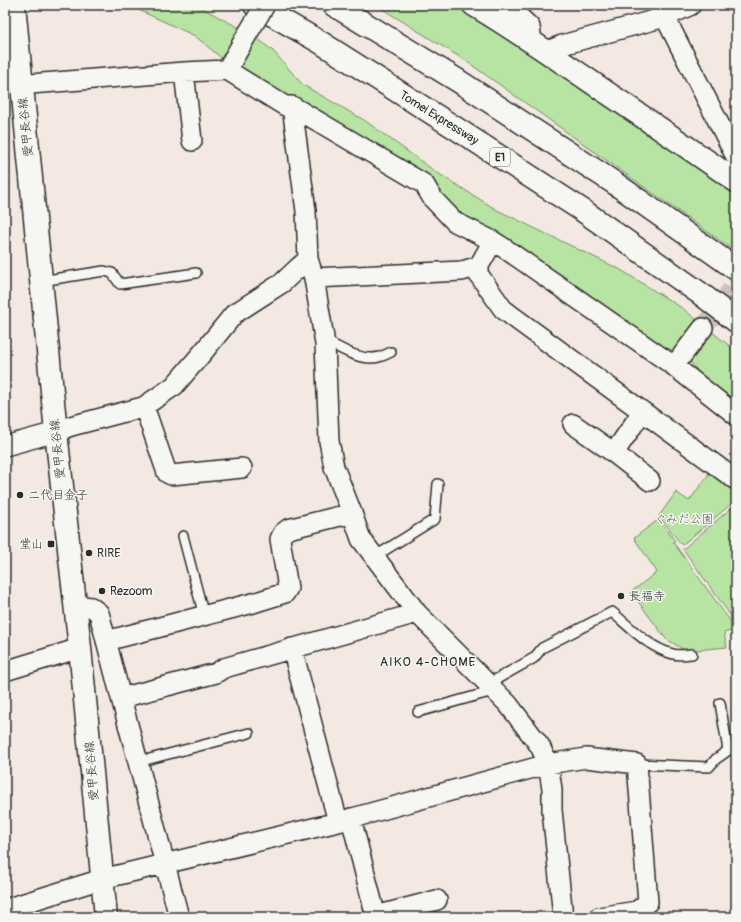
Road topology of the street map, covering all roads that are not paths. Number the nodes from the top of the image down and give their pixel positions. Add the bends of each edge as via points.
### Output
1 (14, 5) edge
2 (255, 5) edge
3 (265, 5) edge
4 (334, 5) edge
5 (474, 5) edge
6 (508, 5) edge
7 (691, 5) edge
8 (663, 11) edge
9 (540, 47) junction
10 (227, 70) junction
11 (184, 72) junction
12 (14, 88) edge
13 (292, 106) junction
14 (192, 141) dead end
15 (736, 157) edge
16 (736, 181) edge
17 (493, 241) junction
18 (308, 260) junction
19 (736, 269) edge
20 (476, 271) junction
21 (196, 273) dead end
22 (314, 278) junction
23 (41, 280) junction
24 (736, 321) edge
25 (703, 328) tunnel mouth
26 (324, 340) junction
27 (391, 352) dead end
28 (674, 366) junction
29 (143, 407) junction
30 (642, 412) junction
31 (736, 415) edge
32 (572, 424) dead end
33 (56, 432) junction
34 (5, 446) edge
35 (614, 453) junction
36 (235, 474) dead end
37 (736, 480) edge
38 (650, 481) dead end
39 (438, 484) dead end
40 (352, 513) junction
41 (183, 536) dead end
42 (374, 557) junction
43 (75, 605) junction
44 (417, 613) junction
45 (204, 616) junction
46 (106, 641) junction
47 (80, 648) junction
48 (292, 648) junction
49 (692, 654) dead end
50 (5, 672) edge
51 (490, 686) junction
52 (121, 698) junction
53 (720, 703) dead end
54 (418, 712) dead end
55 (249, 733) dead end
56 (138, 762) junction
57 (548, 764) junction
58 (637, 764) junction
59 (345, 820) junction
60 (166, 864) junction
61 (102, 879) junction
62 (430, 900) dead end
63 (5, 909) edge
64 (26, 910) edge
65 (106, 917) edge
66 (179, 917) edge
67 (376, 917) edge
68 (563, 917) edge
69 (599, 917) edge

1 - 12 main road, 愛甲長谷線
2 - 24 main road, Tomei Expressway / E1 via 320,42 582,210
3 - 10 street, bridge
4 - 19 main road via 457,80 613,182
5 - 9 main road
6 - 9 street via 530,27
7 - 8 street
8 - 9 street via 562,45
8 - 15 street
9 - 16 main road
10 - 11 street
10 - 13 street via 285,106
11 - 12 street via 30,84
11 - 14 street
12 - 23 main road, 愛甲長谷線
13 - 17 street via 424,184 432,199 455,222
13 - 18 street via 306,211
17 - 20 street
17 - 28 street
18 - 22 street
18 - 29 street via 282,284 234,314 174,386
20 - 22 street via 472,268 462,271
20 - 30 street via 503,309
21 - 23 lane via 120,284 112,273 104,270
22 - 26 street
23 - 33 main road, 愛甲長谷線
25 - 28 street
26 - 27 lane via 367,359
26 - 40 street via 329,441 334,467
28 - 31 street
29 - 33 street
29 - 36 street via 167,473 180,481
30 - 35 street
30 - 37 street
32 - 35 street
33 - 34 street
33 - 43 main road, 愛甲長谷線
35 - 38 street
39 - 42 lane via 435,519
40 - 42 street via 361,539
40 - 45 street via 283,533 280,539 288,588 286,593
41 - 45 lane
42 - 44 street
43 - 46 street via 91,607 99,613
43 - 47 main road, 愛甲長谷線
44 - 48 street
44 - 51 street
45 - 46 street
46 - 52 street
47 - 50 street
47 - 61 main road, 愛甲長谷線
48 - 52 street
48 - 59 street
49 - 51 lane via 675,655 659,649 612,612 542,648 534,658
51 - 54 lane via 486,693
51 - 57 street via 508,704 540,746
52 - 56 street
53 - 58 lane via 731,748 709,767
55 - 56 lane
56 - 60 street
57 - 58 street via 586,758
57 - 59 street
57 - 68 street
58 - 69 street via 648,902 637,911
59 - 60 street
59 - 67 street
60 - 61 street
60 - 66 street
61 - 64 street
61 - 65 main road, 愛甲長谷線
62 - 67 street
63 - 64 street

